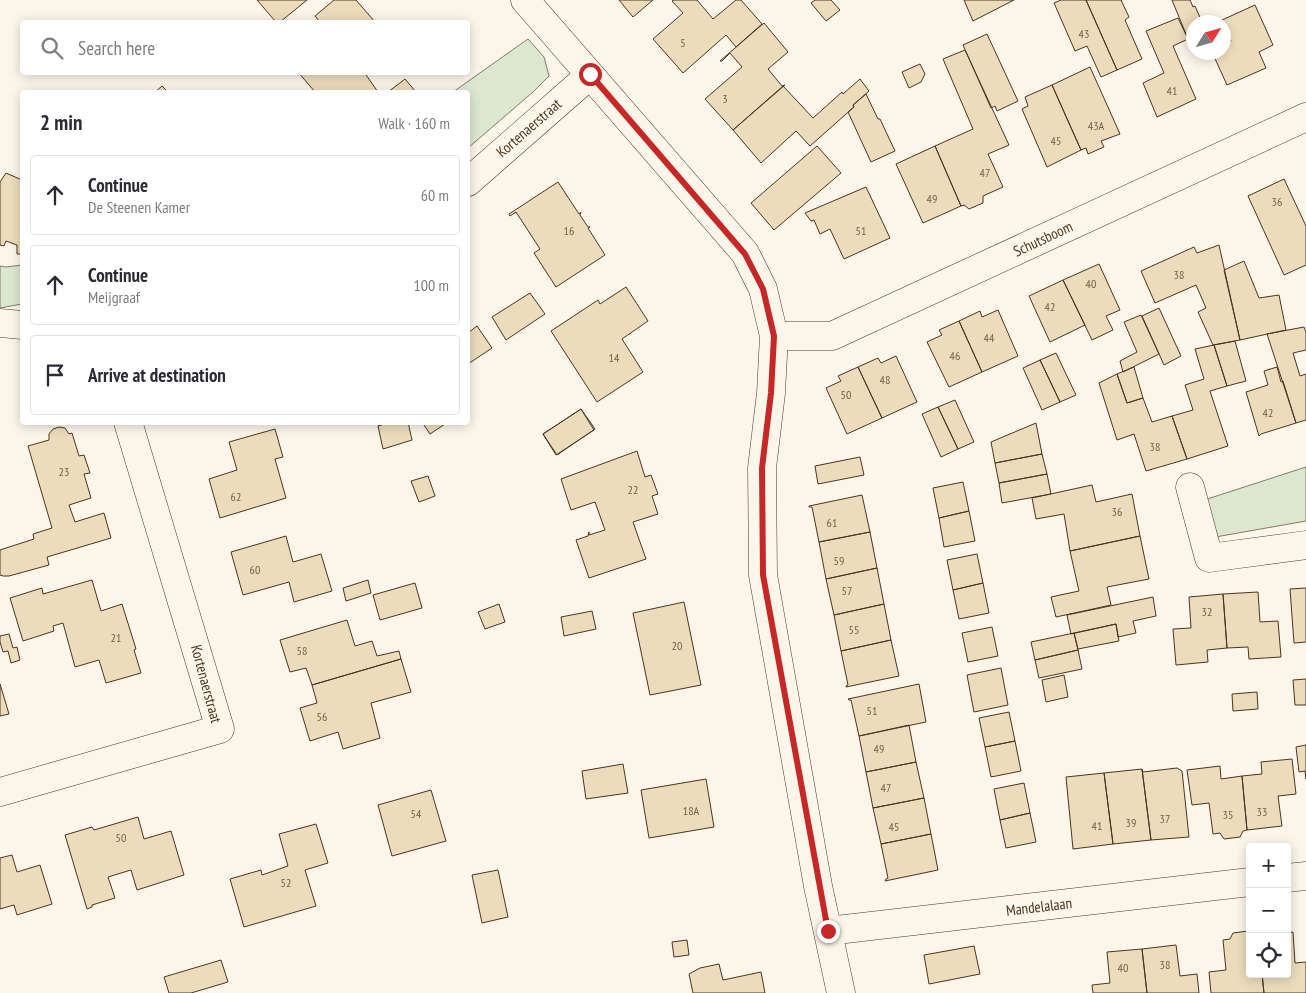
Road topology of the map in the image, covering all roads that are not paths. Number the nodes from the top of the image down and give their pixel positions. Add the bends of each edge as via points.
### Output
1 (525, 0) edge
2 (590, 74) junction
3 (1306, 117) edge
4 (470, 180) edge
5 (0, 323) edge
6 (20, 325) edge
7 (774, 336) junction
8 (129, 425) edge
9 (1190, 487) dead end
10 (1306, 545) edge
11 (0, 792) edge
12 (1306, 876) edge
13 (1291, 878) edge
14 (1246, 882) edge
15 (828, 931) junction
16 (841, 993) edge

1 - 2 street
2 - 4 street, Kortenaerstraat
2 - 7 street via 745,254 763,289
3 - 7 street, Schutsboom via 832,336
5 - 6 street
7 - 15 street via 762,468 763,575
8 - 11 street, Kortenaerstraat via 220,729
9 - 10 street via 1209,558
12 - 13 street
14 - 15 street, Mandelalaan
15 - 16 street

